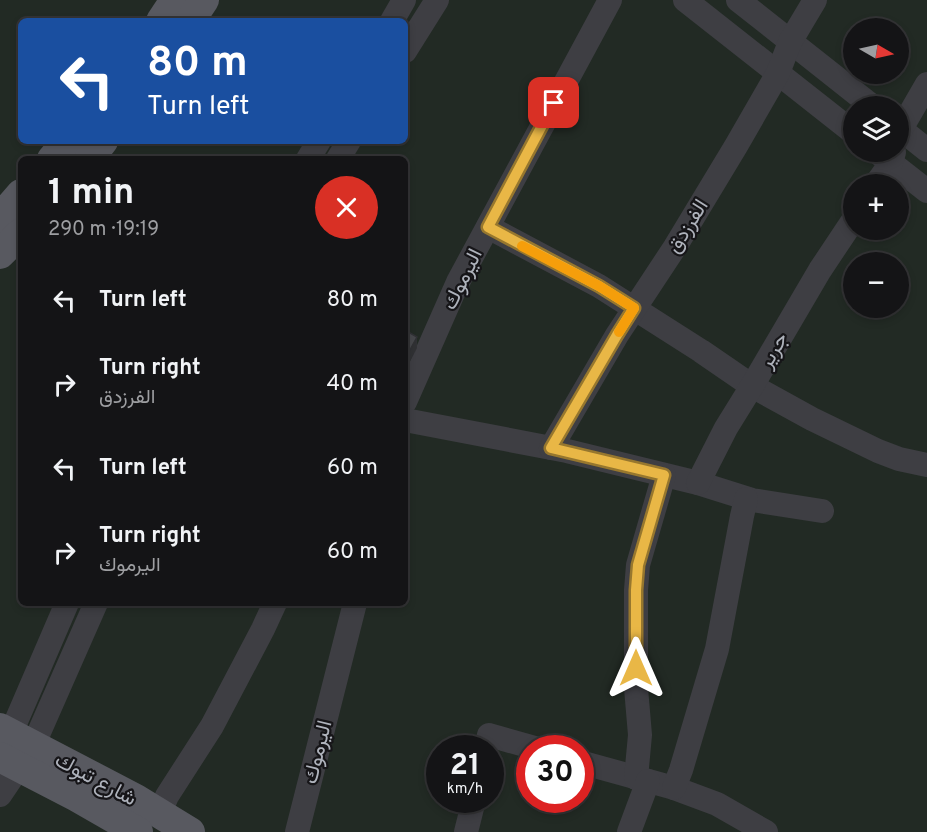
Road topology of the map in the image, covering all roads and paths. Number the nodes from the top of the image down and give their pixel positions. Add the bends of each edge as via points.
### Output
1 (175, 0) edge
2 (204, 0) edge
3 (404, 0) edge
4 (437, 0) edge
5 (610, 0) edge
6 (685, 0) edge
7 (738, 0) edge
8 (815, 0) edge
9 (163, 18) edge
10 (192, 18) edge
11 (394, 18) edge
12 (790, 42) junction
13 (408, 46) edge
14 (778, 73) junction
15 (927, 84) edge
16 (859, 96) edge
17 (909, 115) edge
18 (843, 124) edge
19 (65, 144) edge
20 (100, 144) edge
21 (909, 146) edge
22 (927, 150) edge
23 (55, 156) edge
24 (90, 156) edge
25 (906, 162) edge
26 (927, 191) edge
27 (18, 197) edge
28 (0, 218) edge
29 (488, 227) junction
30 (18, 236) edge
31 (843, 236) edge
32 (0, 254) edge
33 (634, 308) junction
34 (752, 386) junction
35 (408, 395) edge
36 (408, 421) edge
37 (551, 448) junction
38 (927, 465) edge
39 (664, 475) junction
40 (698, 483) junction
41 (747, 499) junction
42 (822, 511) dead end
43 (66, 606) edge
44 (94, 606) edge
45 (274, 606) edge
46 (354, 606) edge
47 (11, 747) edge
48 (594, 766) edge
49 (642, 779) junction
50 (674, 788) junction
51 (0, 795) edge
52 (471, 813) edge
53 (149, 823) edge
54 (190, 832) edge
55 (297, 832) edge
56 (466, 832) edge
57 (629, 832) edge
58 (766, 832) edge

1 - 9 main road
2 - 10 main road
3 - 11 street
4 - 13 street
5 - 29 street, اليرموك
6 - 14 street
7 - 12 street
8 - 12 street, الفرزدق
12 - 14 street, الفرزدق
12 - 16 street
14 - 18 street
14 - 33 street, الفرزدق via 675,247
15 - 17 street
19 - 23 main road
20 - 24 main road
21 - 22 street
25 - 26 street
27 - 28 main road
29 - 33 street
29 - 35 street, اليرموك via 458,282
30 - 32 main road
31 - 34 street, جرير
33 - 34 street
33 - 37 street, الفرزدق
34 - 38 street via 878,451
34 - 40 street, جرير
36 - 37 street
37 - 39 street
39 - 40 street
39 - 49 street via 638,565 636,590
40 - 41 street
41 - 42 street
41 - 50 street via 717,649
43 - 47 street
44 - 47 street
45 - 53 street via 212,726
46 - 55 street, اليرموك
47 - 51 street
47 - 53 main road, شارع تبوك via 77,797
48 - 49 street
49 - 50 street
49 - 57 street
50 - 58 street via 717,804
52 - 56 street
53 - 54 main road, شارع تبوك

